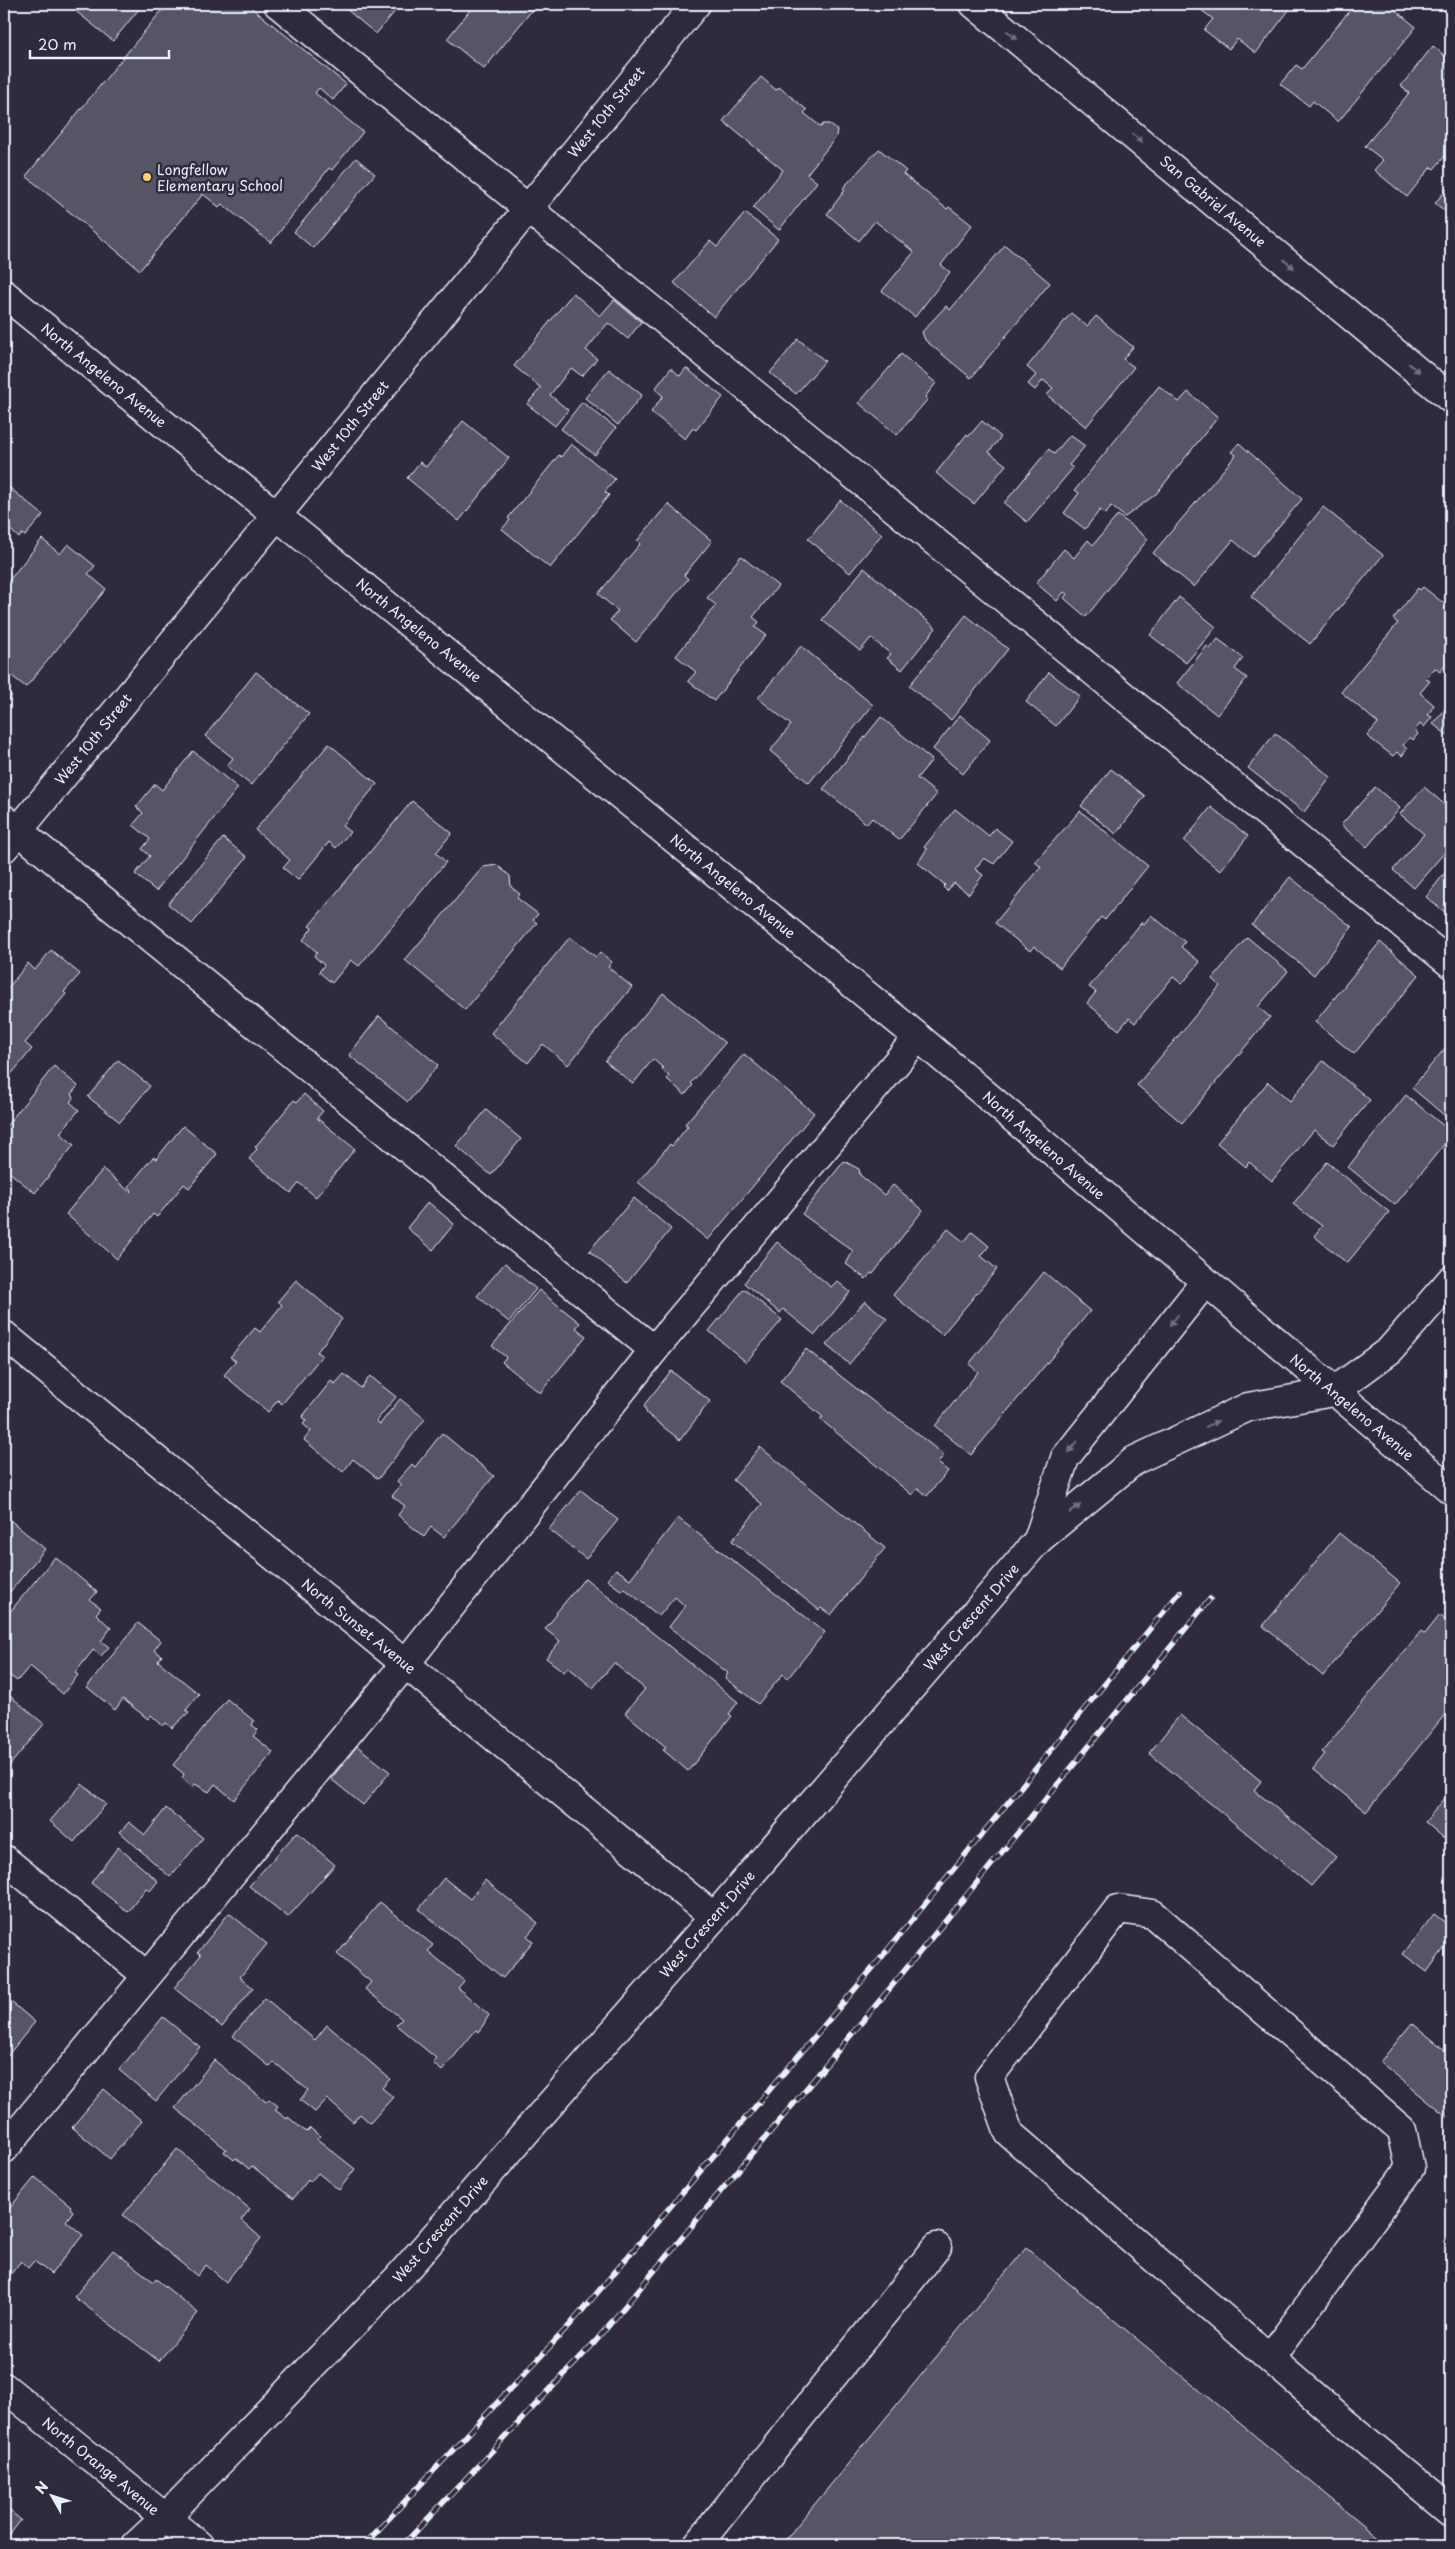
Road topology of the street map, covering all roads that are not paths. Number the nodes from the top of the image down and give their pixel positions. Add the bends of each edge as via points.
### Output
1 (278, 4) edge
2 (696, 4) edge
3 (974, 4) edge
4 (528, 208) junction
5 (4, 294) edge
6 (1451, 399) edge
7 (276, 515) junction
8 (8, 832) edge
9 (1451, 964) edge
10 (918, 1037) junction
11 (1451, 1280) edge
12 (1205, 1282) junction
13 (4, 1335) edge
14 (654, 1350) junction
15 (1333, 1392) junction
16 (1451, 1490) edge
17 (1038, 1540) junction
18 (405, 1664) junction
19 (4, 1859) edge
20 (714, 1917) junction
21 (146, 1975) junction
22 (4, 2150) edge
23 (937, 2247) dead end
24 (1270, 2358) junction
25 (4, 2387) edge
26 (1451, 2511) edge
27 (165, 2518) junction
28 (136, 2545) edge
29 (199, 2545) edge
30 (697, 2545) edge

1 - 4 street
2 - 4 street, West 10th Street
3 -> 6 street, San Gabriel Avenue
4 - 7 street, West 10th Street
4 - 9 street
5 - 7 street, North Angeleno Avenue
7 - 8 street, West 10th Street
7 - 10 street, North Angeleno Avenue
8 - 14 street
10 - 12 street, North Angeleno Avenue
10 - 14 street
11 - 15 street via 1390,1350
12 - 15 street, North Angeleno Avenue
12 -> 17 street via 1065,1458
13 - 18 street, North Sunset Avenue
14 - 18 street
15 - 16 street, North Angeleno Avenue
17 -> 15 street, West Crescent Drive via 1135,1460 1248,1407
17 - 20 street, West Crescent Drive
18 - 20 street, North Sunset Avenue
18 - 21 street
19 - 21 street
20 - 27 street, West Crescent Drive via 398,2278
21 - 22 street
23 - 30 street
24 - 24 street via 1009,2133 989,2077 1118,1909 1153,1914 1402,2130 1410,2168
24 - 26 street
25 - 27 street, North Orange Avenue
27 - 28 street, West Crescent Drive
27 - 29 street, North Orange Avenue

